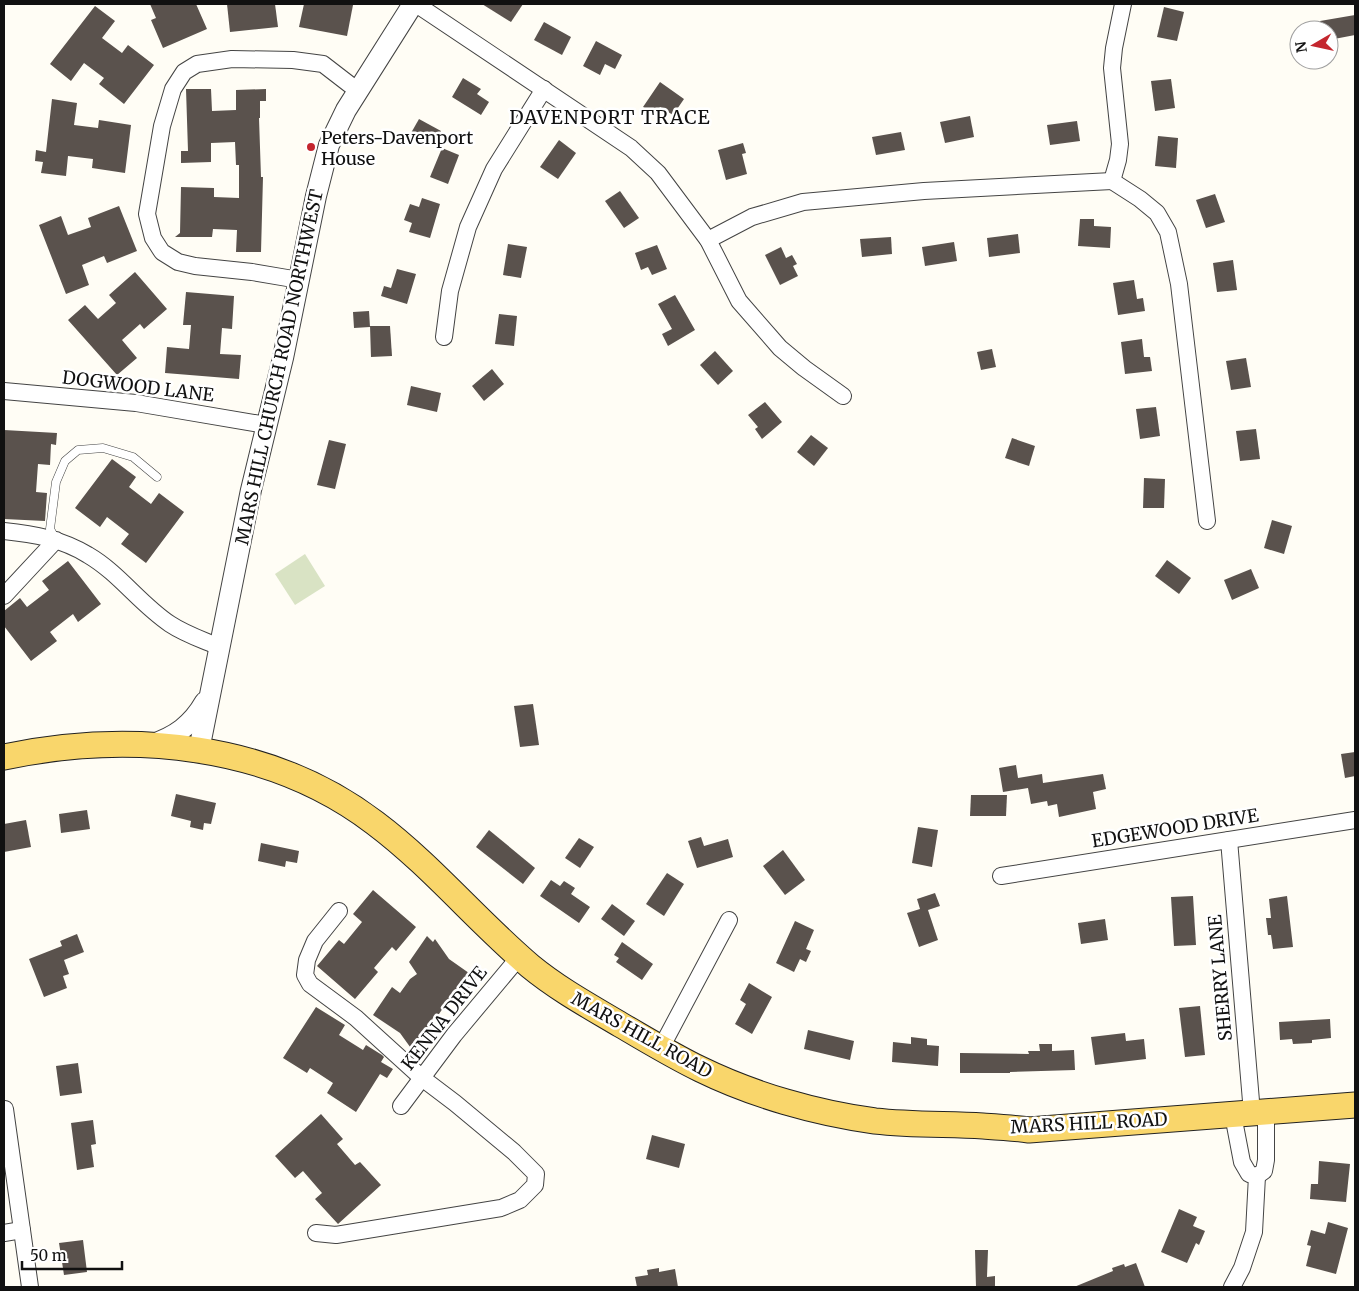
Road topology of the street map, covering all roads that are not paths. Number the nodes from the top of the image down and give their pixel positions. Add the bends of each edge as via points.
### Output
1 (415, 4) edge
2 (1123, 4) edge
3 (544, 88) junction
4 (358, 91) junction
5 (1112, 181) junction
6 (708, 240) junction
7 (299, 280) junction
8 (444, 337) dead end
9 (4, 390) edge
10 (843, 396) dead end
11 (266, 425) junction
12 (157, 477) dead end
13 (1207, 521) dead end
14 (4, 531) edge
15 (56, 540) junction
16 (4, 596) edge
17 (219, 647) junction
18 (210, 694) junction
19 (150, 745) junction
20 (199, 750) junction
21 (4, 757) edge
22 (1355, 820) edge
23 (1229, 840) junction
24 (1000, 876) dead end
25 (339, 911) dead end
26 (730, 920) dead end
27 (520, 956) junction
28 (661, 1048) junction
29 (422, 1078) junction
30 (1355, 1105) edge
31 (402, 1106) dead end
32 (5, 1109) edge
33 (1250, 1113) junction
34 (1258, 1176) junction
35 (22, 1230) junction
36 (4, 1233) edge
37 (316, 1233) dead end
38 (30, 1287) edge
39 (1232, 1287) edge

1 - 3 street
1 - 4 street, MARS HILL CHURCH ROAD NORTHWEST
2 - 5 street via 1112,68 1120,144
3 - 6 street via 630,148 658,172
3 - 8 street via 494,169 468,227 450,291
4 - 7 street, MARS HILL CHURCH ROAD NORTHWEST via 329,145
4 - 7 street via 323,64 232,59 197,64 184,72 173,89 162,126 148,214 153,238 162,252 178,262 195,266
5 - 6 street via 934,190 803,202 752,216
5 - 13 street via 1157,213 1168,232 1182,301
6 - 10 street via 739,301 780,348
7 - 11 street, MARS HILL CHURCH ROAD NORTHWEST
9 - 11 street, DOGWOOD LANE via 136,402
11 - 17 street, MARS HILL CHURCH ROAD NORTHWEST
12 - 15 lane via 133,458 103,448 78,450 65,461 56,482 50,530
14 - 15 street
15 - 16 street
15 - 17 street via 89,555 171,624
17 - 18 street, MARS HILL CHURCH ROAD NORTHWEST
18 - 19 street via 189,723 170,737
18 - 20 street, MARS HILL CHURCH ROAD NORTHWEST
19 - 20 main road, MARS HILL ROAD
19 - 21 main road, MARS HILL ROAD via 73,746
20 - 27 main road, MARS HILL ROAD via 284,772 350,806 414,856
22 - 23 street, EDGEWOOD DRIVE
23 - 24 street, EDGEWOOD DRIVE
23 - 33 street, SHERRY LANE
25 - 29 street via 315,942 305,975 310,984 356,1018
26 - 28 street
27 - 28 main road, MARS HILL ROAD via 565,992
27 - 29 street, KENNA DRIVE
28 - 33 main road, MARS HILL ROAD via 700,1069 762,1095 873,1120 1029,1130
29 - 31 street, KENNA DRIVE
29 - 37 street via 514,1152 536,1174 535,1185 520,1200 501,1208 336,1235
30 - 33 main road, MARS HILL ROAD
32 - 35 street
33 - 34 street via 1266,1160 1264,1172
33 - 34 street via 1242,1162 1249,1174
34 - 39 street via 1254,1232
35 - 36 street
35 - 38 street

